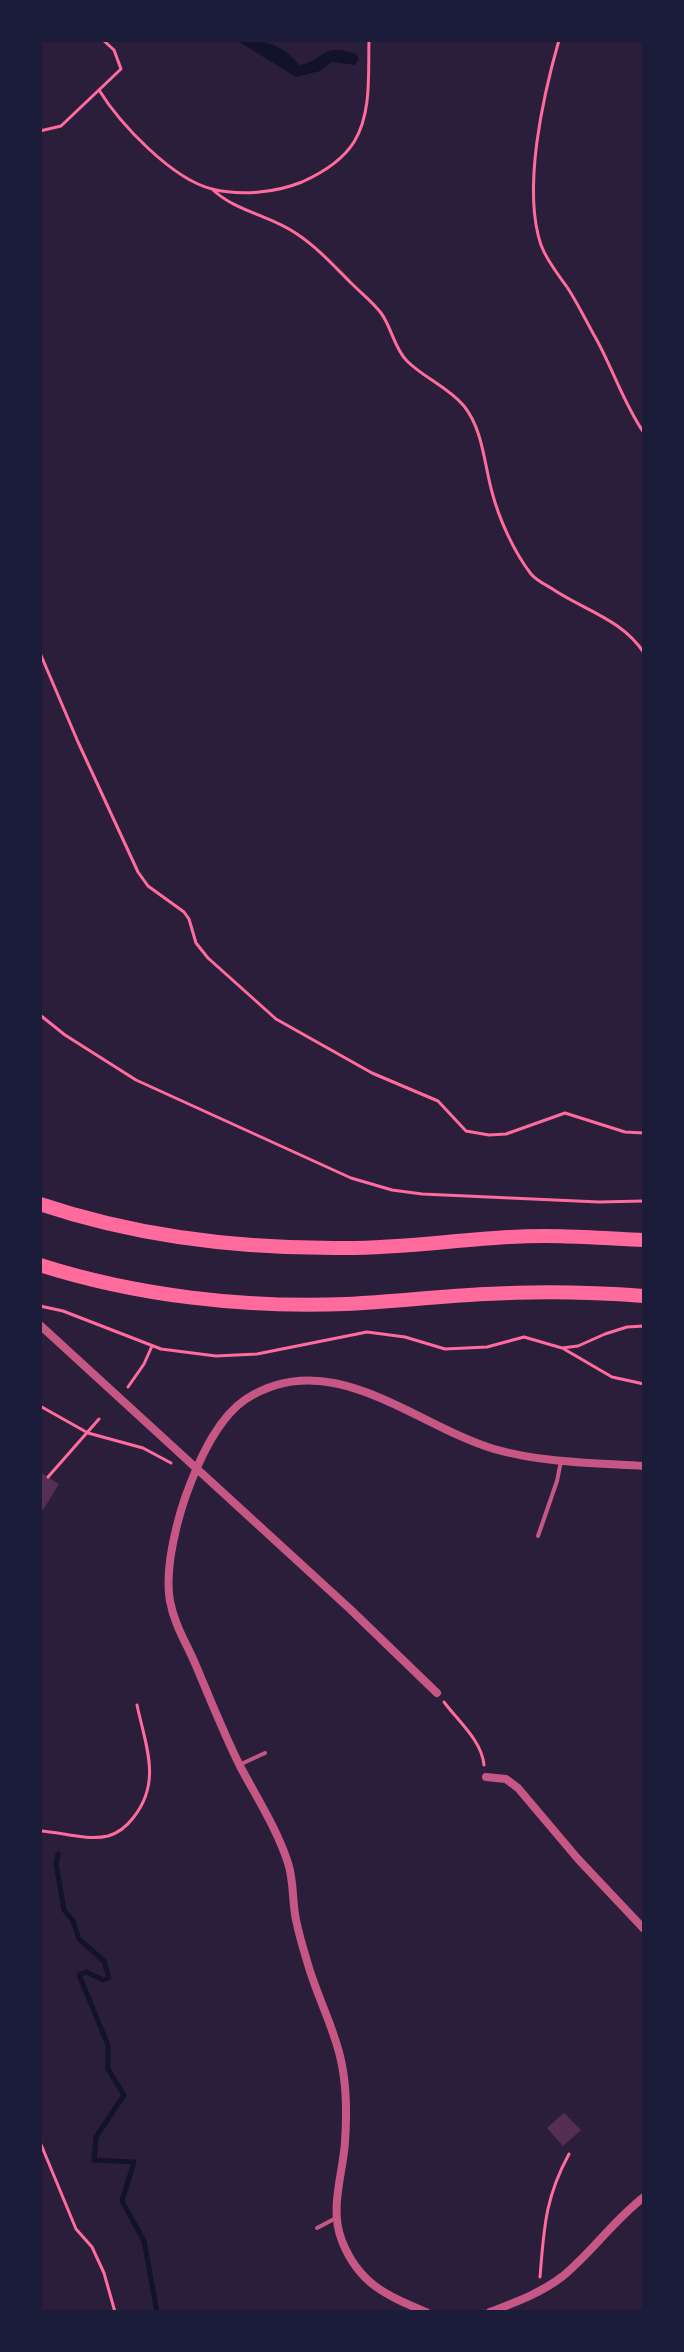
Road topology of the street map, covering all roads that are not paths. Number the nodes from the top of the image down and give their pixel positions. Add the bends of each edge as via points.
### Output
1 (40, 1204) edge
2 (644, 1240) edge
3 (40, 1265) edge
4 (644, 1296) edge
5 (41, 1326) edge
6 (561, 1461) junction
7 (193, 1464) junction
8 (644, 1466) edge
9 (538, 1536) dead end
10 (437, 1693) road end
11 (265, 1753) dead end
12 (239, 1765) junction
13 (486, 1777) road end
14 (644, 1929) edge
15 (644, 2197) edge
16 (336, 2218) junction
17 (317, 2228) dead end
18 (426, 2312) edge
19 (490, 2312) edge

1 - 2 main road via 172,1236 290,1248 546,1236
3 - 4 main road via 109,1283 263,1304 585,1291
5 - 7 street
6 - 7 street via 490,1448 361,1390 313,1381 273,1387 247,1399 224,1420
6 - 8 street
6 - 9 lane
7 - 10 street
7 - 12 street via 177,1525 169,1598
11 - 12 lane
12 - 16 street via 289,1864 295,1917 340,2057 346,2091 345,2144
13 - 14 street via 506,1779 518,1788
15 - 19 street via 564,2275 539,2293
16 - 17 lane
16 - 18 street via 358,2273 383,2294

